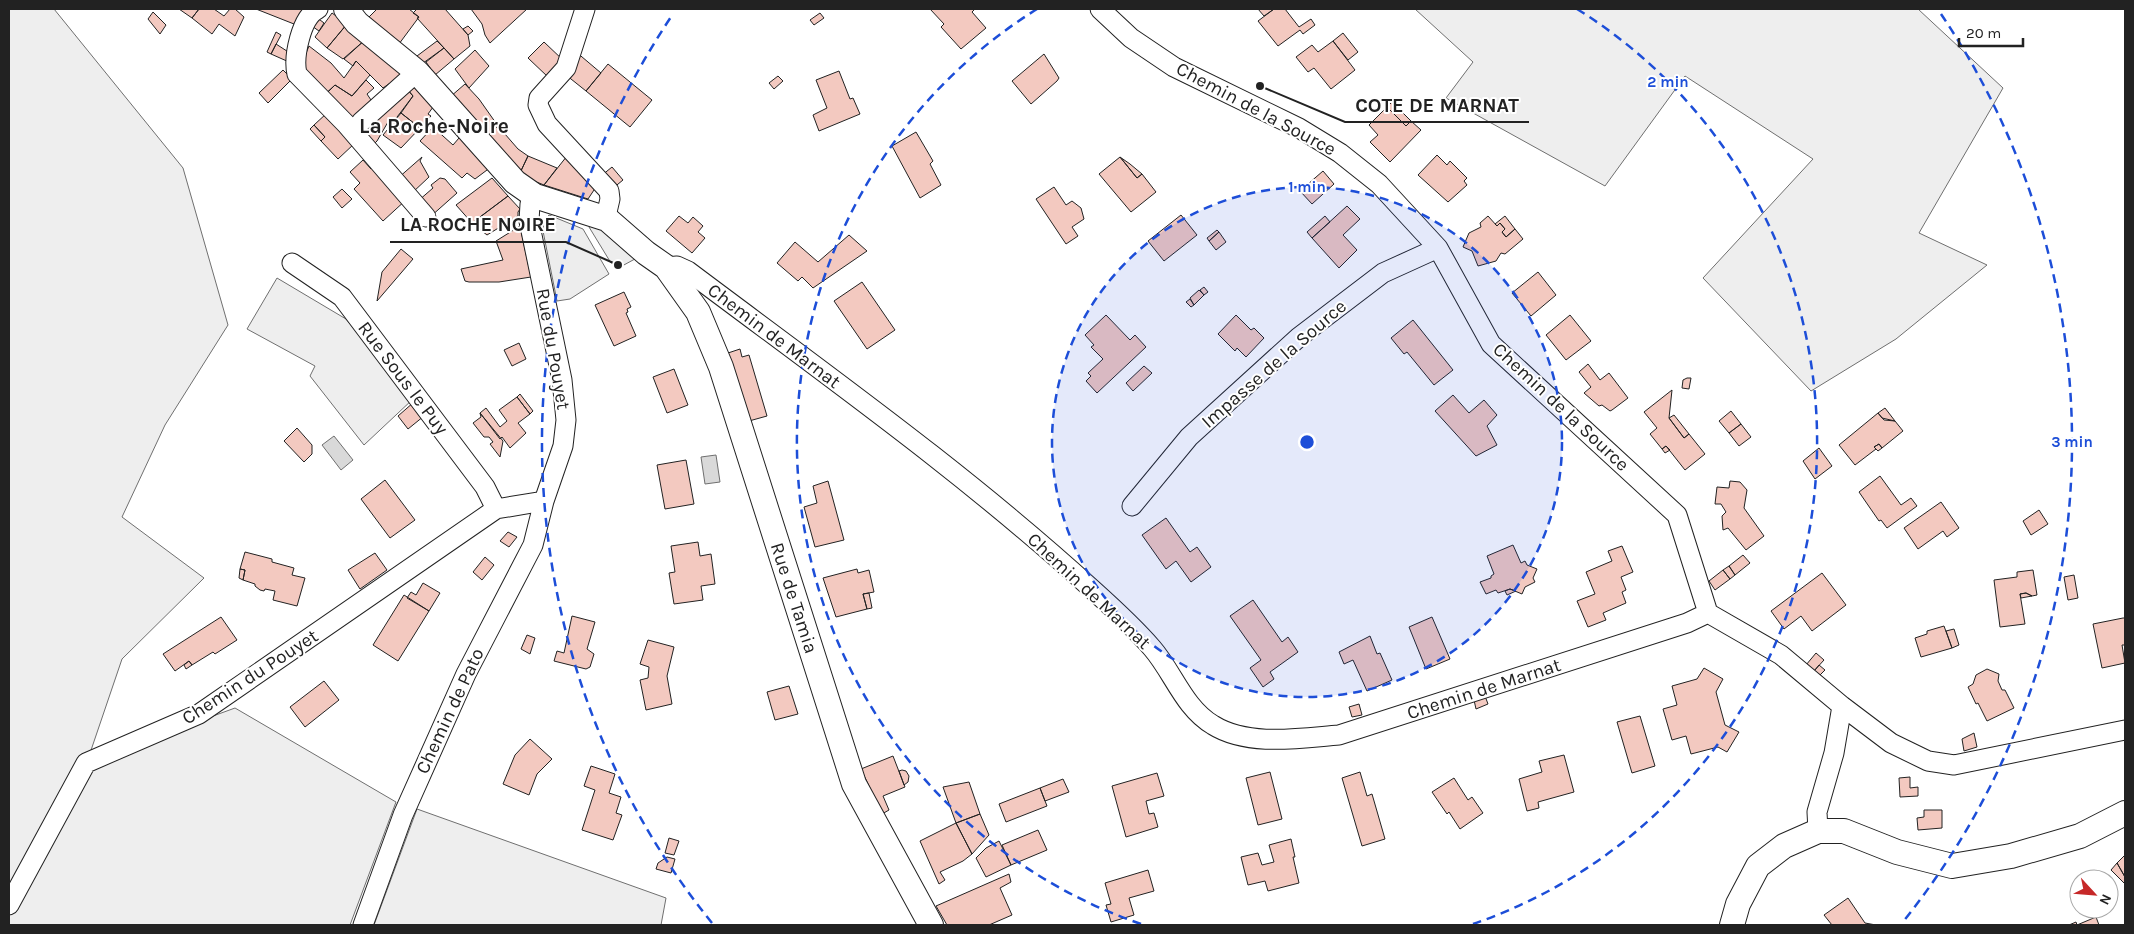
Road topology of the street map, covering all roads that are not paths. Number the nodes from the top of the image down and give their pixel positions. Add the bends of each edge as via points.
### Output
1 (318, 9) edge
2 (338, 9) edge
3 (346, 9) edge
4 (586, 9) edge
5 (1100, 9) edge
6 (417, 72) junction
7 (361, 122) dead end
8 (535, 196) junction
9 (599, 216) junction
10 (426, 217) dead end
11 (1438, 248) junction
12 (292, 263) dead end
13 (666, 267) junction
14 (544, 501) junction
15 (1132, 506) dead end
16 (496, 509) junction
17 (1708, 613) junction
18 (1842, 706) junction
19 (2125, 730) edge
20 (2125, 813) edge
21 (1818, 831) junction
22 (9, 904) edge
23 (363, 925) edge
24 (931, 925) edge
25 (1732, 925) edge

1 - 10 street via 312,11 304,22 295,64 297,74 346,124
2 - 3 street
3 - 6 street, Rue de Tamia via 357,23
4 - 9 street via 566,68 539,98 538,105 547,124 609,191 607,212
5 - 11 street, Chemin de la Source via 1131,38 1174,67 1299,128 1340,153 1380,184
6 - 7 street
6 - 8 street, Rue de Tamia via 515,182
8 - 9 street, Rue de Tamia
8 - 14 street, Rue du Pouyet via 530,204 529,221 562,380 566,420 563,446
9 - 13 street, Rue de Tamia
11 - 15 street, Impasse de la Source via 1383,273 1300,337 1189,438
11 - 17 street, Chemin de la Source via 1491,344 1677,515
12 - 16 street, Rue Sous le Puy via 342,297 485,487
13 - 17 street, Chemin de Marnat via 676,266 688,271 1005,514 1093,590 1153,649 1194,710 1214,726 1241,736 1280,740 1340,735 1687,623
13 - 24 street, Rue de Tamia via 698,312 721,367 854,784
14 - 16 street, Chemin du Pouyet
14 - 23 street, Chemin de Pato via 533,545 466,674 414,789
16 - 22 street, Chemin du Pouyet via 199,714 86,763
17 - 18 street via 1781,654
18 - 19 street via 1891,743 1928,761 1954,765
18 - 21 street via 1834,753 1816,812
20 - 21 street via 2080,836 2011,856 1952,866 1897,852 1844,831
21 - 25 street via 1784,846 1758,866 1738,904

